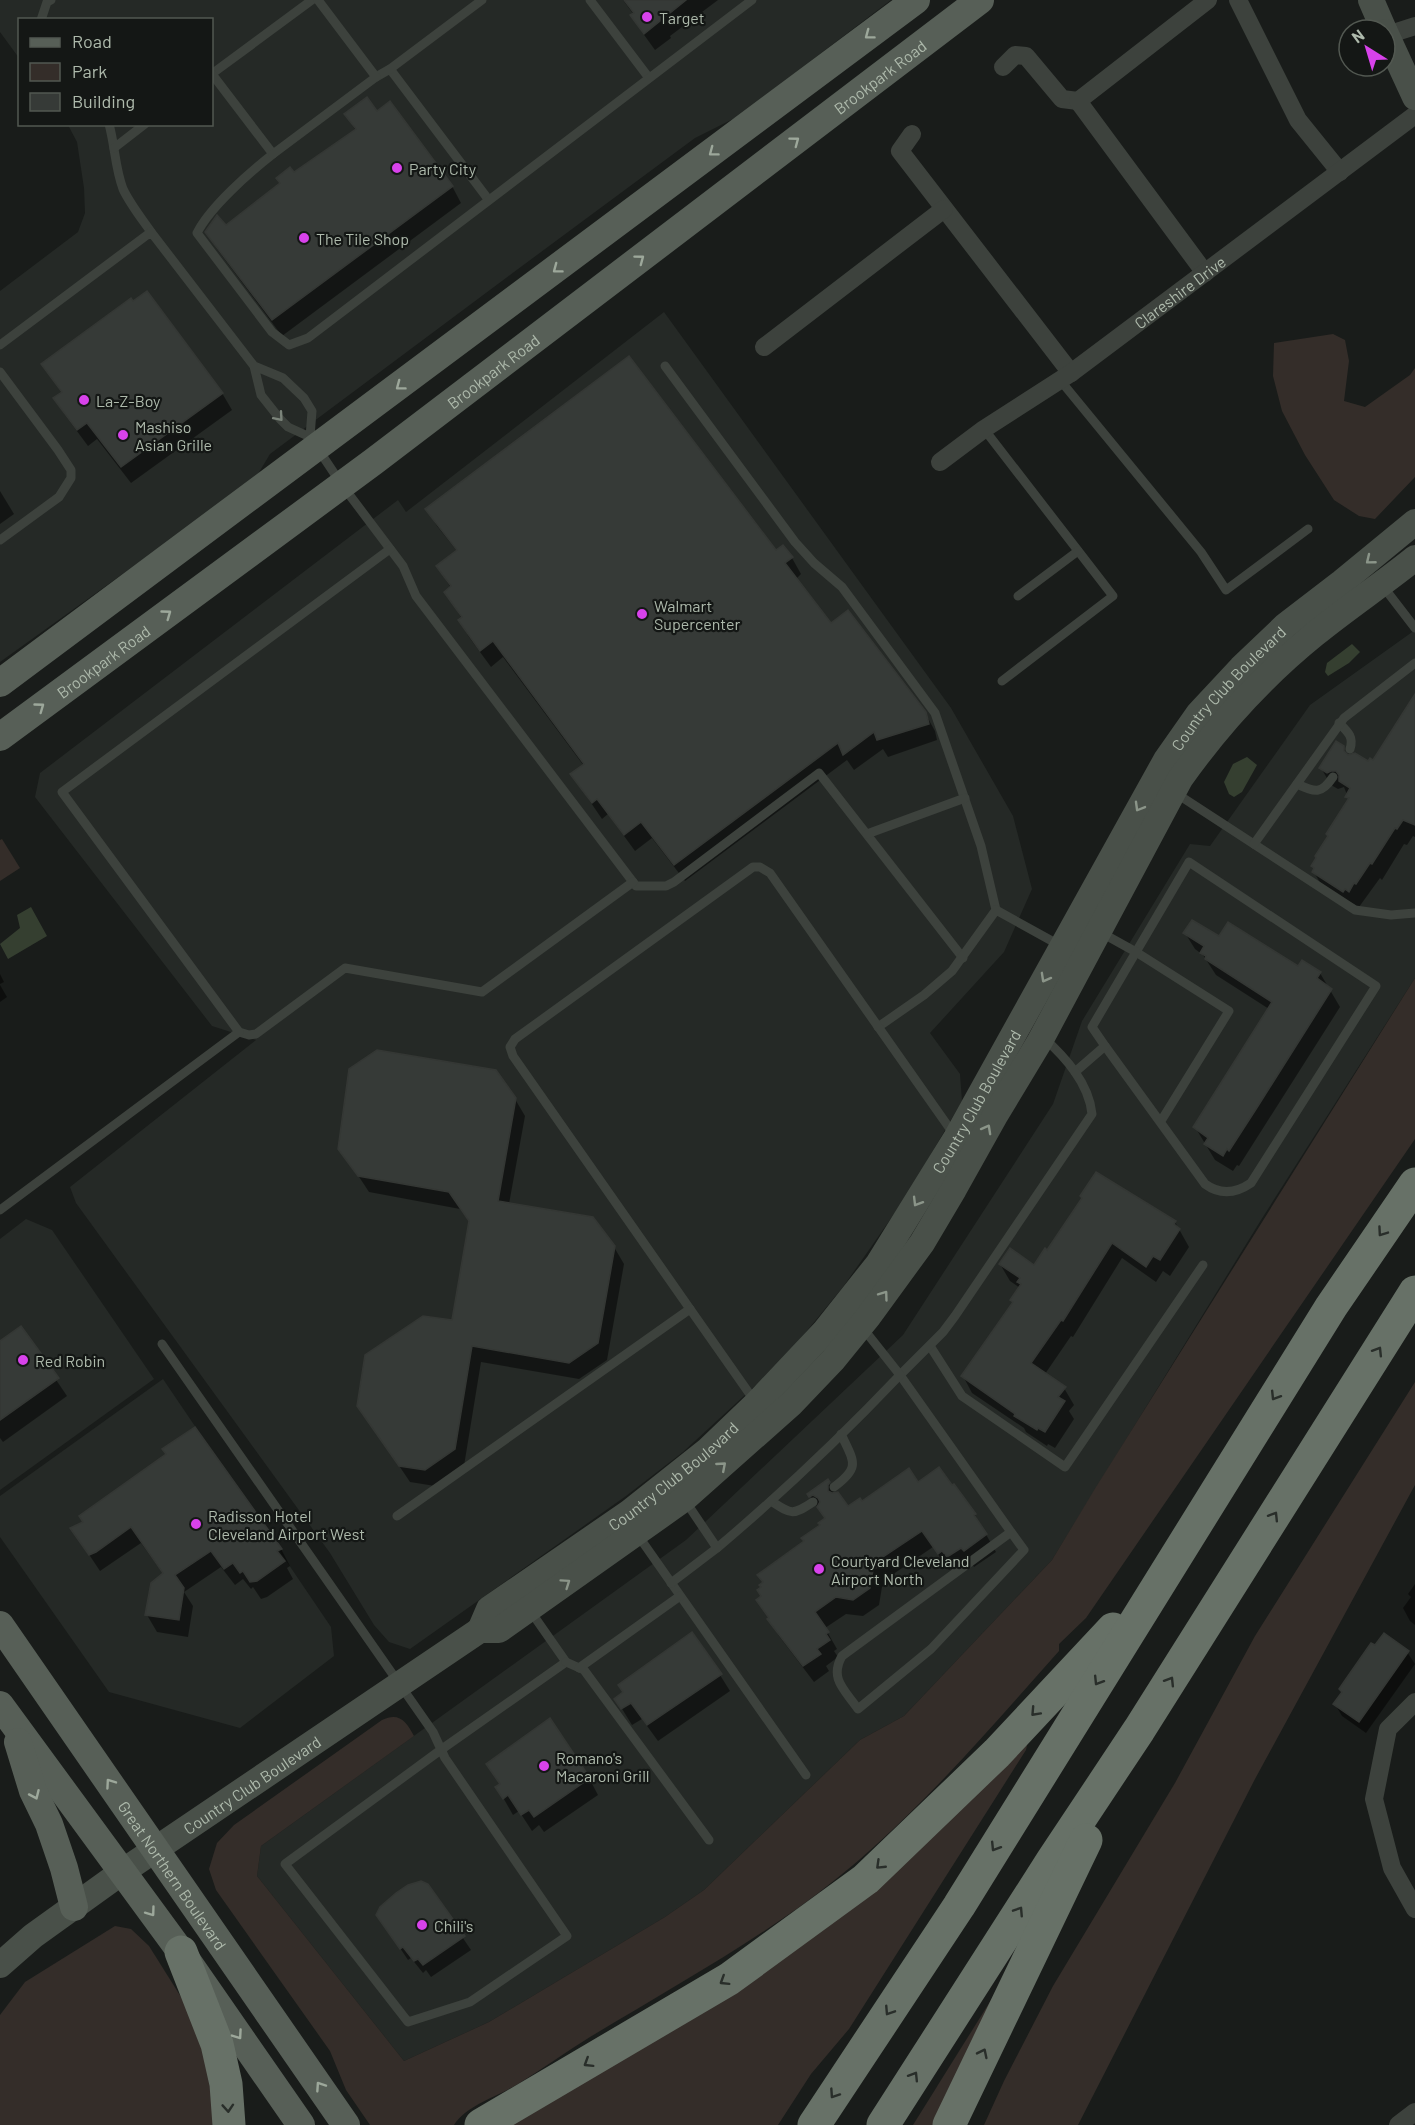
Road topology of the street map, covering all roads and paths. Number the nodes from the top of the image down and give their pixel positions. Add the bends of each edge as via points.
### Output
1 (51, 0) edge
2 (312, 0) edge
3 (318, 0) edge
4 (482, 0) edge
5 (590, 0) edge
6 (752, 0) edge
7 (916, 0) edge
8 (980, 0) edge
9 (1208, 0) edge
10 (1238, 0) edge
11 (1371, 0) edge
12 (43, 18) edge
13 (1379, 18) edge
14 (1415, 26) edge
15 (1397, 30) edge
16 (1397, 58) edge
17 (1003, 67) dead end
18 (390, 69) junction
19 (213, 73) edge
20 (213, 75) edge
21 (376, 77) junction
22 (649, 78) junction
23 (1415, 97) edge
24 (1078, 101) junction
25 (1415, 115) edge
26 (109, 126) edge
27 (142, 126) edge
28 (912, 134) dead end
29 (114, 148) junction
30 (273, 154) junction
31 (1340, 172) junction
32 (488, 199) junction
33 (944, 209) junction
34 (152, 232) junction
35 (1205, 273) junction
36 (0, 345) edge
37 (764, 347) dead end
38 (254, 366) junction
39 (665, 366) dead end
40 (0, 372) edge
41 (1066, 376) junction
42 (984, 429) junction
43 (314, 442) junction
44 (940, 462) dead end
45 (342, 485) junction
46 (1415, 522) edge
47 (1308, 529) dead end
48 (0, 540) edge
49 (390, 549) junction
50 (1078, 551) junction
51 (1415, 558) edge
52 (1380, 583) junction
53 (1018, 596) dead end
54 (1415, 628) edge
55 (1415, 663) edge
56 (1002, 681) dead end
57 (0, 683) edge
58 (1340, 723) junction
59 (0, 737) edge
60 (1350, 749) dead end
61 (1333, 777) dead end
62 (1297, 784) junction
63 (1164, 785) junction
64 (965, 798) junction
65 (867, 834) junction
66 (1254, 844) junction
67 (633, 882) junction
68 (996, 910) junction
69 (1415, 914) edge
70 (1088, 926) junction
71 (1136, 952) junction
72 (1073, 953) junction
73 (963, 958) junction
74 (878, 1027) junction
75 (239, 1032) junction
76 (1042, 1036) junction
77 (1106, 1046) junction
78 (1075, 1072) junction
79 (1161, 1121) junction
80 (956, 1138) junction
81 (1415, 1184) edge
82 (0, 1210) edge
83 (1203, 1265) dead end
84 (1415, 1292) edge
85 (690, 1309) junction
86 (861, 1326) junction
87 (162, 1344) dead end
88 (930, 1346) junction
89 (900, 1375) junction
90 (756, 1404) junction
91 (841, 1434) junction
92 (834, 1487) dead end
93 (677, 1490) junction
94 (771, 1501) junction
95 (813, 1502) dead end
96 (397, 1516) dead end
97 (1011, 1532) junction
98 (637, 1534) junction
99 (717, 1548) junction
100 (1162, 1578) junction
101 (671, 1583) junction
102 (680, 1596) junction
103 (529, 1609) junction
104 (0, 1625) edge
105 (480, 1630) junction
106 (566, 1662) junction
107 (579, 1668) junction
108 (399, 1684) junction
109 (1415, 1702) edge
110 (5, 1712) edge
111 (1139, 1730) junction
112 (442, 1749) junction
113 (806, 1775) dead end
114 (709, 1840) dead end
115 (155, 1849) junction
116 (122, 1872) junction
117 (74, 1907) junction
118 (1415, 1909) edge
119 (181, 1952) junction
120 (0, 1965) edge
121 (1415, 2112) edge
122 (229, 2125) edge
123 (301, 2125) edge
124 (346, 2125) edge
125 (481, 2125) edge
126 (814, 2125) edge
127 (883, 2125) edge
128 (949, 2125) edge
129 (1398, 2125) edge

1 - 12 lane
2 - 19 lane
3 - 21 lane
4 - 18 lane
5 - 22 lane
6 - 22 lane
7 -> 43 main road
45 -> 8 main road, Brookpark Road
9 - 24 street
10 - 31 street via 1298,120
11 - 13 street
14 - 15 street
16 - 23 street
17 - 24 street via 1015,55 1026,56 1062,99
18 - 21 lane
18 - 32 lane
20 - 30 lane
21 - 30 lane
22 - 32 lane
24 - 35 street
25 - 31 street, Clareshire Drive
26 - 29 lane
27 - 29 lane
28 - 33 street via 900,151
29 - 34 lane via 123,190
30 - 32 lane via 214,210 197,233 272,332 289,345 308,338
31 - 35 street, Clareshire Drive
33 - 37 street
33 - 41 street
34 - 36 lane
34 - 38 lane
35 - 41 street, Clareshire Drive
38 -> 43 lane via 261,395 288,427
38 - 43 lane via 283,378 304,398 312,411
39 - 64 lane via 795,542 842,587 935,713
40 - 48 lane via 58,450 71,470 71,478 59,497
41 - 42 street, Clareshire Drive
41 - 47 lane via 1226,590
42 - 44 street, Clareshire Drive
42 - 50 lane
43 - 45 lane
43 - 57 main road
45 - 49 lane
59 -> 45 main road, Brookpark Road
46 -> 63 street, Country Club Boulevard via 1286,625 1241,668 1199,713 1166,760
49 - 67 lane via 417,596
49 - 75 lane via 62,792
50 - 53 lane
50 - 56 lane via 1113,596
51 - 52 street, Country Club Boulevard
52 - 54 lane
52 - 63 street, Country Club Boulevard via 1254,689
55 - 58 lane
58 - 60 lane via 1351,737
58 - 62 lane
61 - 62 lane via 1316,791
62 - 66 lane
63 - 66 lane
63 - 70 street, Country Club Boulevard
64 - 65 lane
64 - 68 lane
65 - 67 lane via 819,772 674,882 652,888
65 - 73 lane
66 - 69 lane via 1355,910
67 - 75 lane via 482,992 345,968 256,1034
68 - 72 lane
68 - 73 lane
70 - 71 lane
70 - 72 street, Country Club Boulevard
71 - 77 lane via 1092,1027
71 - 79 lane via 1229,1011
71 - 79 lane via 1189,862 1376,986 1251,1183 1244,1188 1223,1193 1205,1184
72 - 76 street, Country Club Boulevard
72 -> 80 street, Country Club Boulevard
73 - 74 lane via 924,994
74 - 80 lane
74 - 85 lane via 770,873 753,867 515,1039 510,1047 513,1056
75 - 82 lane
76 - 78 lane
86 -> 76 street, Country Club Boulevard via 922,1243
77 - 78 lane
77 - 79 lane
78 - 88 lane via 1092,1114 956,1316
80 -> 90 street, Country Club Boulevard via 878,1264 824,1332
81 -> 100 highway via 1331,1307
83 - 88 lane via 1065,1467 962,1396
111 -> 84 highway
85 - 90 lane
85 - 96 lane
86 - 89 lane
93 -> 86 street, Country Club Boulevard via 791,1404
87 - 108 lane
88 - 89 lane
89 - 91 lane
89 - 97 lane
90 - 93 street, Country Club Boulevard via 708,1450
91 - 92 lane via 853,1466 851,1473
91 - 94 lane
93 - 98 street, Country Club Boulevard
93 - 99 lane
93 - 105 street, Country Club Boulevard via 630,1512 489,1609
94 - 95 lane via 792,1513
94 - 99 lane
97 - 97 lane via 842,1656 835,1670 837,1679 858,1709 931,1649 1024,1550
98 - 101 lane
103 -> 98 street, Country Club Boulevard
99 - 101 lane
100 -> 125 highway via 997,1753 866,1879 729,1979
100 -> 126 highway via 959,1906
101 - 102 lane
102 - 107 lane
102 - 113 lane
103 - 105 street, Country Club Boulevard via 499,1630
103 - 106 lane
115 -> 104 main road, Great Northern Boulevard
105 - 108 street, Country Club Boulevard
106 - 107 lane
106 - 112 lane
107 - 114 lane
108 - 112 lane
108 - 115 street, Country Club Boulevard
109 - 118 street via 1388,1729 1374,1799 1392,1868
110 - 116 main road
110 -> 117 main road via 49,1824
127 -> 111 highway
128 -> 111 highway
112 - 112 lane via 567,1936 470,2002 408,2022 285,1864
115 - 116 street, Country Club Boulevard
124 -> 115 main road, Great Northern Boulevard
116 - 117 street, Country Club Boulevard
116 -> 119 main road
117 - 120 street, Country Club Boulevard
119 -> 122 highway via 217,2043
119 -> 123 main road
121 - 129 street

